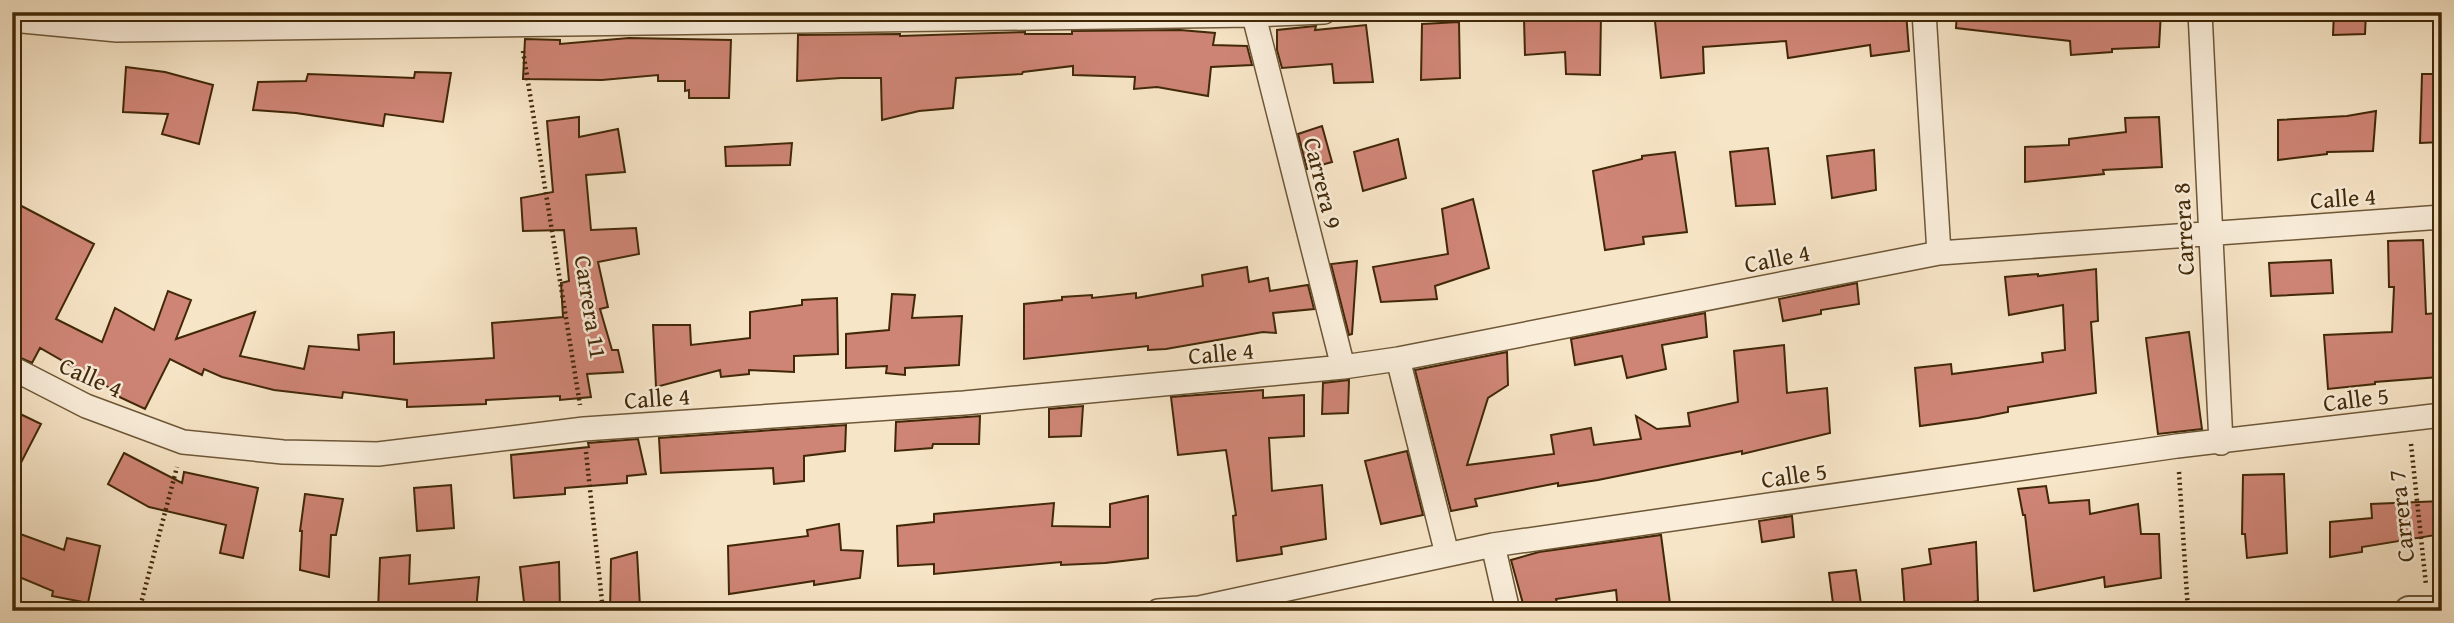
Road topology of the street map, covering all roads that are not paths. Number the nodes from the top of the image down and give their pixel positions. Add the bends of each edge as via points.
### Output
1 (1324, 12) edge
2 (1924, 12) edge
3 (2200, 12) edge
4 (1253, 14) edge
5 (519, 19) edge
6 (12, 20) edge
7 (2442, 217) edge
8 (2210, 234) junction
9 (1939, 253) junction
10 (1398, 359) junction
11 (1343, 367) junction
12 (13, 371) edge
13 (2442, 415) edge
14 (2221, 443) junction
15 (1493, 545) junction
16 (1447, 554) junction
17 (1199, 609) edge
18 (1158, 611) edge
19 (1508, 611) edge

1 - 4 street
2 - 9 street
3 - 8 street, Carrera 8
4 - 5 street
4 - 11 street, Carrera 9
5 - 6 street via 117,30
7 - 8 street, Calle 4
8 - 9 street, Calle 4
8 - 14 street, Carrera 8
9 - 10 street, Calle 4
10 - 11 street, Calle 4
10 - 16 street
11 - 12 street, Calle 4 via 964,403 584,429 378,454 283,452 183,442 86,406
13 - 14 street, Calle 5
14 - 15 street, Calle 5
15 - 16 street, Calle 5
15 - 19 street
16 - 17 street, Calle 5
17 - 18 street, Calle 5

